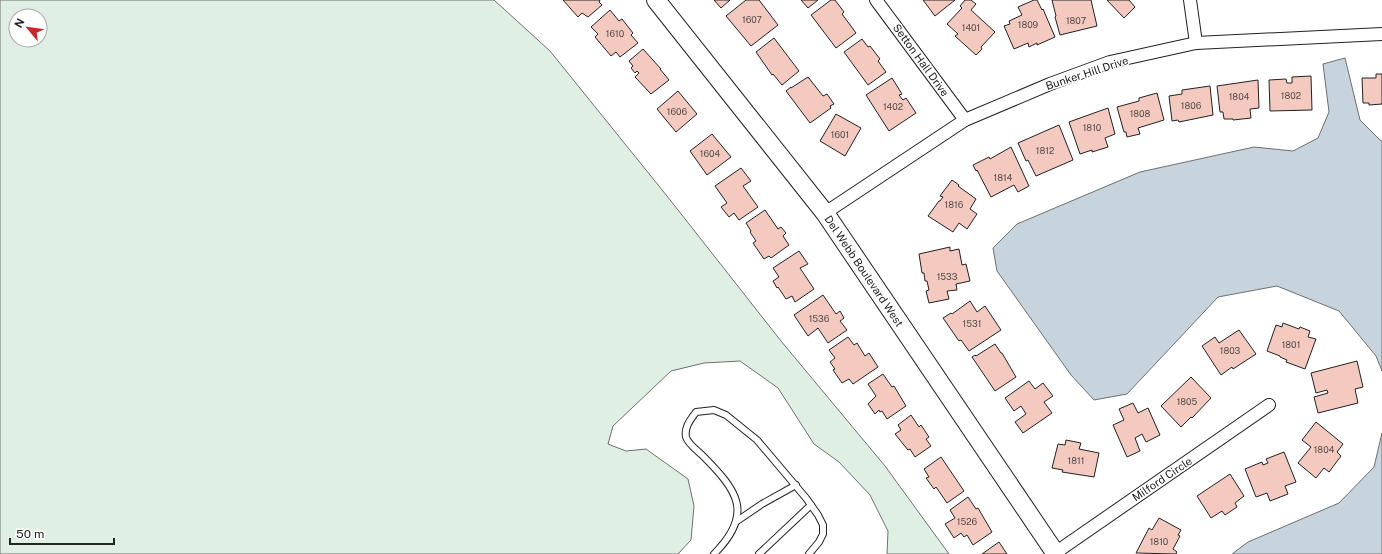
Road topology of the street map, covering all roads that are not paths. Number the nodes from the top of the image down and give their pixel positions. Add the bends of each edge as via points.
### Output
1 (656, 0) edge
2 (876, 0) edge
3 (1190, 0) edge
4 (1382, 34) edge
5 (1196, 43) junction
6 (965, 120) junction
7 (825, 213) junction
8 (1269, 405) dead end
9 (796, 485) junction
10 (811, 505) junction
11 (737, 521) junction
12 (1056, 553) edge
13 (714, 554) edge
14 (759, 554) edge
15 (809, 554) edge

1 - 7 street, Del Webb Boulevard West
2 - 6 street, Setton Hall Drive
3 - 5 street
4 - 5 street, Bunker Hill Drive
5 - 6 street, Bunker Hill Drive via 1110,62
6 - 7 street, Bunker Hill Drive
7 - 12 street, Del Webb Boulevard West
8 - 12 street, Milford Circle
9 - 10 lane
9 - 11 lane
9 - 11 lane via 757,440 726,415 714,410 696,412 688,424 686,436 732,490 738,505
10 - 14 lane
10 - 15 lane via 823,525 823,534
11 - 13 lane via 730,536

